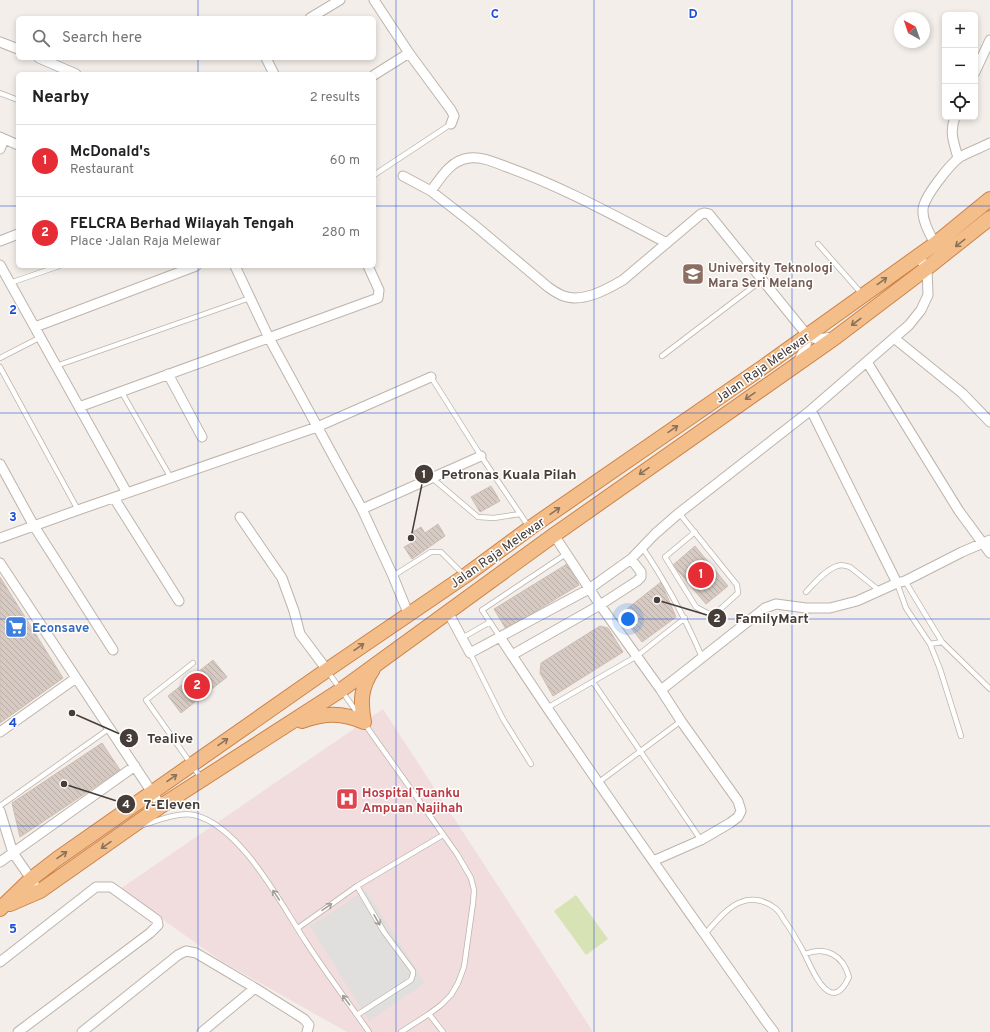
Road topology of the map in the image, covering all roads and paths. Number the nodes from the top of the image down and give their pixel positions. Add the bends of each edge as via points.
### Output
1 (340, 0) edge
2 (374, 0) edge
3 (313, 16) edge
4 (990, 40) edge
5 (0, 42) edge
6 (16, 48) edge
7 (409, 53) junction
8 (44, 60) edge
9 (267, 60) edge
10 (978, 66) edge
11 (71, 72) edge
12 (273, 72) edge
13 (376, 74) edge
14 (0, 93) edge
15 (16, 99) edge
16 (954, 120) edge
17 (451, 124) joint
18 (2, 138) edge
19 (990, 143) edge
20 (16, 144) edge
21 (0, 149) edge
22 (958, 158) junction
23 (376, 174) edge
24 (403, 176) dead end
25 (431, 191) junction
26 (990, 199) edge
27 (990, 218) edge
28 (16, 235) edge
29 (0, 241) edge
30 (668, 243) junction
31 (818, 244) dead end
32 (935, 244) junction
33 (918, 256) junction
34 (0, 265) edge
35 (53, 268) edge
36 (191, 268) edge
37 (236, 268) edge
38 (369, 268) edge
39 (927, 268) junction
40 (762, 280) junction
41 (10, 283) junction
42 (863, 295) junction
43 (250, 298) junction
44 (35, 327) junction
45 (807, 335) junction
46 (836, 336) junction
47 (40, 337) junction
48 (269, 338) junction
49 (894, 338) junction
50 (662, 356) dead end
51 (0, 358) edge
52 (867, 362) junction
53 (796, 364) junction
54 (766, 365) junction
55 (56, 366) junction
56 (0, 367) edge
57 (168, 374) junction
58 (431, 377) joint
59 (777, 379) junction
60 (120, 392) junction
61 (79, 407) junction
62 (811, 410) junction
63 (990, 422) edge
64 (317, 427) junction
65 (202, 437) dead end
66 (481, 456) junction
67 (0, 464) edge
68 (172, 478) junction
69 (432, 478) junction
70 (127, 493) junction
71 (114, 498) junction
72 (362, 509) junction
73 (78, 510) junction
74 (679, 513) junction
75 (520, 514) junction
76 (240, 517) dead end
77 (34, 526) junction
78 (530, 528) junction
79 (695, 532) junction
80 (554, 535) junction
81 (0, 538) edge
82 (986, 541) edge
83 (642, 547) junction
84 (990, 553) edge
85 (566, 554) junction
86 (630, 559) junction
87 (0, 563) edge
88 (393, 576) junction
89 (465, 576) junction
90 (901, 582) junction
91 (589, 589) junction
92 (880, 591) junction
93 (806, 592) dead end
94 (179, 601) dead end
95 (600, 605) junction
96 (448, 612) junction
97 (408, 613) junction
98 (685, 618) junction
99 (490, 622) junction
100 (462, 638) junction
101 (500, 638) junction
102 (942, 642) junction
103 (930, 644) junction
104 (113, 650) dead end
105 (470, 653) junction
106 (512, 655) junction
107 (637, 656) junction
108 (702, 657) junction
109 (382, 660) junction
110 (193, 663) dead end
111 (327, 670) junction
112 (76, 678) junction
113 (593, 682) junction
114 (990, 689) edge
115 (341, 690) junction
116 (661, 690) junction
117 (547, 708) junction
118 (681, 721) junction
119 (364, 722) junction
120 (110, 728) junction
121 (281, 728) junction
122 (0, 732) edge
123 (961, 736) dead end
124 (640, 751) junction
125 (192, 764) junction
126 (531, 764) dead end
127 (135, 766) junction
128 (202, 780) junction
129 (598, 782) junction
130 (152, 792) junction
131 (0, 806) edge
132 (161, 806) junction
133 (0, 811) edge
134 (129, 829) junction
135 (443, 835) junction
136 (701, 840) junction
137 (13, 853) junction
138 (653, 861) junction
139 (0, 862) edge
140 (31, 879) junction
141 (357, 886) junction
142 (40, 892) junction
143 (2, 908) edge
144 (298, 928) junction
145 (705, 934) junction
146 (805, 954) junction
147 (0, 962) edge
148 (255, 988) junction
149 (429, 1014) junction
150 (357, 1016) junction
151 (18, 1032) edge
152 (82, 1032) edge
153 (202, 1032) edge
154 (307, 1032) edge
155 (369, 1032) edge
156 (401, 1032) edge
157 (443, 1032) edge
158 (774, 1032) edge

1 - 3 street
2 - 7 street
4 - 10 street
5 - 6 street
7 - 13 street
7 - 17 street via 451,110 454,116
8 - 11 street
9 - 12 street
14 - 15 lane
16 - 22 street via 952,136
17 - 23 lane
18 - 20 street
18 - 21 street
19 - 22 street
22 - 32 street via 927,196 923,209
24 - 25 street
25 - 30 street via 449,167 469,158 482,158 539,179
25 - 30 street via 562,296 578,299 608,289
26 - 32 highway, Jalan Raja Melewar
27 -> 39 highway, Jalan Raja Melewar
28 - 29 street
30 - 40 street via 701,214 708,214
31 - 42 lane
32 - 33 highway, Jalan Raja Melewar
33 - 39 street
42 -> 33 highway, Jalan Raja Melewar
34 - 41 street
35 - 41 lane
36 - 44 street
37 - 43 street
38 - 48 street via 379,290 378,298
39 -> 46 highway, Jalan Raja Melewar
39 - 49 street via 928,295 921,310
40 - 45 street
40 - 50 lane
41 - 44 street
42 - 45 highway, Jalan Raja Melewar
43 - 48 street
43 - 55 lane
44 - 47 street
45 - 46 street via 816,339
45 - 53 street via 806,346
45 - 54 highway, Jalan Raja Melewar
46 - 53 highway, Jalan Raja Melewar
47 - 51 lane
47 - 55 street
48 - 57 street
48 - 64 street
49 - 52 street
49 - 63 street via 962,393
52 - 62 street
52 - 82 street via 960,511
53 - 59 highway, Jalan Raja Melewar
54 - 59 highway via 775,362 778,365
78 -> 54 highway, Jalan Raja Melewar
55 - 61 street
56 - 73 lane
57 - 60 street
57 - 65 street
58 - 64 street
58 - 66 lane
59 -> 80 highway, Jalan Raja Melewar
60 - 61 street
60 - 68 lane
61 - 70 street
62 - 74 street
62 - 90 street
64 - 68 street
64 - 72 street
66 - 69 street
66 - 75 lane
67 - 77 street
68 - 70 street
69 - 72 street
69 - 75 lane via 478,517 494,518
70 - 71 street
71 - 73 street
71 - 94 street
72 - 88 street
73 - 77 street
74 - 79 lane
74 - 83 street
75 - 78 lane
76 - 111 street via 282,578 300,634
77 - 81 street
77 - 104 street
78 - 89 highway, Jalan Raja Melewar
79 - 79 lane via 737,585 738,593 715,614 709,614 696,607 665,557
80 - 85 street
80 - 96 highway, Jalan Raja Melewar
82 - 84 street
82 - 90 street
83 - 86 street
83 - 98 lane
85 - 91 street
85 - 99 lane via 482,610
86 - 91 street
86 - 95 street via 641,572 641,577
87 - 112 street
88 - 89 lane via 431,552 441,552
88 - 97 street
89 - 97 highway, Jalan Raja Melewar
90 - 92 street
90 - 102 lane
90 - 103 lane via 906,608
91 - 95 street
91 - 101 street
92 - 93 lane via 844,565 827,572
92 - 108 street via 857,601 830,608 776,604 770,606
95 - 106 street
95 - 107 street
96 - 100 street
96 - 109 highway, Jalan Raja Melewar
111 -> 97 highway, Jalan Raja Melewar
98 - 107 lane
98 - 108 lane
99 - 100 lane
99 - 101 lane
100 - 105 street
101 - 105 street
101 - 106 street
102 - 103 lane
102 - 114 lane
103 - 123 lane
105 - 126 lane via 503,720
106 - 117 street
107 - 113 lane
107 - 116 street
108 - 116 street
109 - 115 highway, Jalan Raja Melewar
109 - 119 highway via 363,687 361,699
110 - 125 lane via 146,700
111 - 115 lane
125 -> 111 highway, Jalan Raja Melewar
112 - 120 street
112 - 122 street
113 - 117 lane
113 - 124 lane
115 - 119 lane
115 - 121 highway, Jalan Raja Melewar
116 - 118 street
117 - 129 street
118 - 124 lane
118 - 136 street via 738,802 741,811 730,823
119 - 121 highway via 338,714 320,715
119 - 135 lane
120 - 127 street
120 - 131 lane
121 - 128 highway, Jalan Raja Melewar
124 - 129 lane
124 - 136 lane
125 - 128 lane
130 -> 125 highway, Jalan Raja Melewar
127 - 130 street
127 - 137 street
128 - 132 highway, Jalan Raja Melewar
129 - 138 street
130 - 132 street
140 -> 130 highway, Jalan Raja Melewar
132 - 134 highway, Jalan Raja Melewar
133 - 137 street
134 -> 142 highway, Jalan Raja Melewar
144 -> 134 lane via 246,854 221,828 210,821 193,815 182,815
135 - 141 lane
135 - 149 lane via 471,878 474,890 473,903 464,967 458,983 451,996
136 - 138 street
137 - 139 street
137 - 140 street
138 - 145 street
140 - 142 street
140 - 143 highway, Jalan Raja Melewar
144 -> 141 lane
141 -> 150 lane via 384,932 414,974 411,980
142 - 143 highway, Jalan Raja Melewar
150 -> 144 lane
145 - 146 lane via 740,902 761,900 776,908
145 - 158 street
146 - 146 lane via 823,987 829,992 842,989 849,977 847,969 837,957 822,950
147 - 151 street via 96,887 111,887 157,920 158,925 150,933
148 - 152 street via 196,953 186,951
148 - 153 street
148 - 154 street via 304,1019 310,1025
149 - 156 lane
149 - 157 lane
150 - 155 lane

